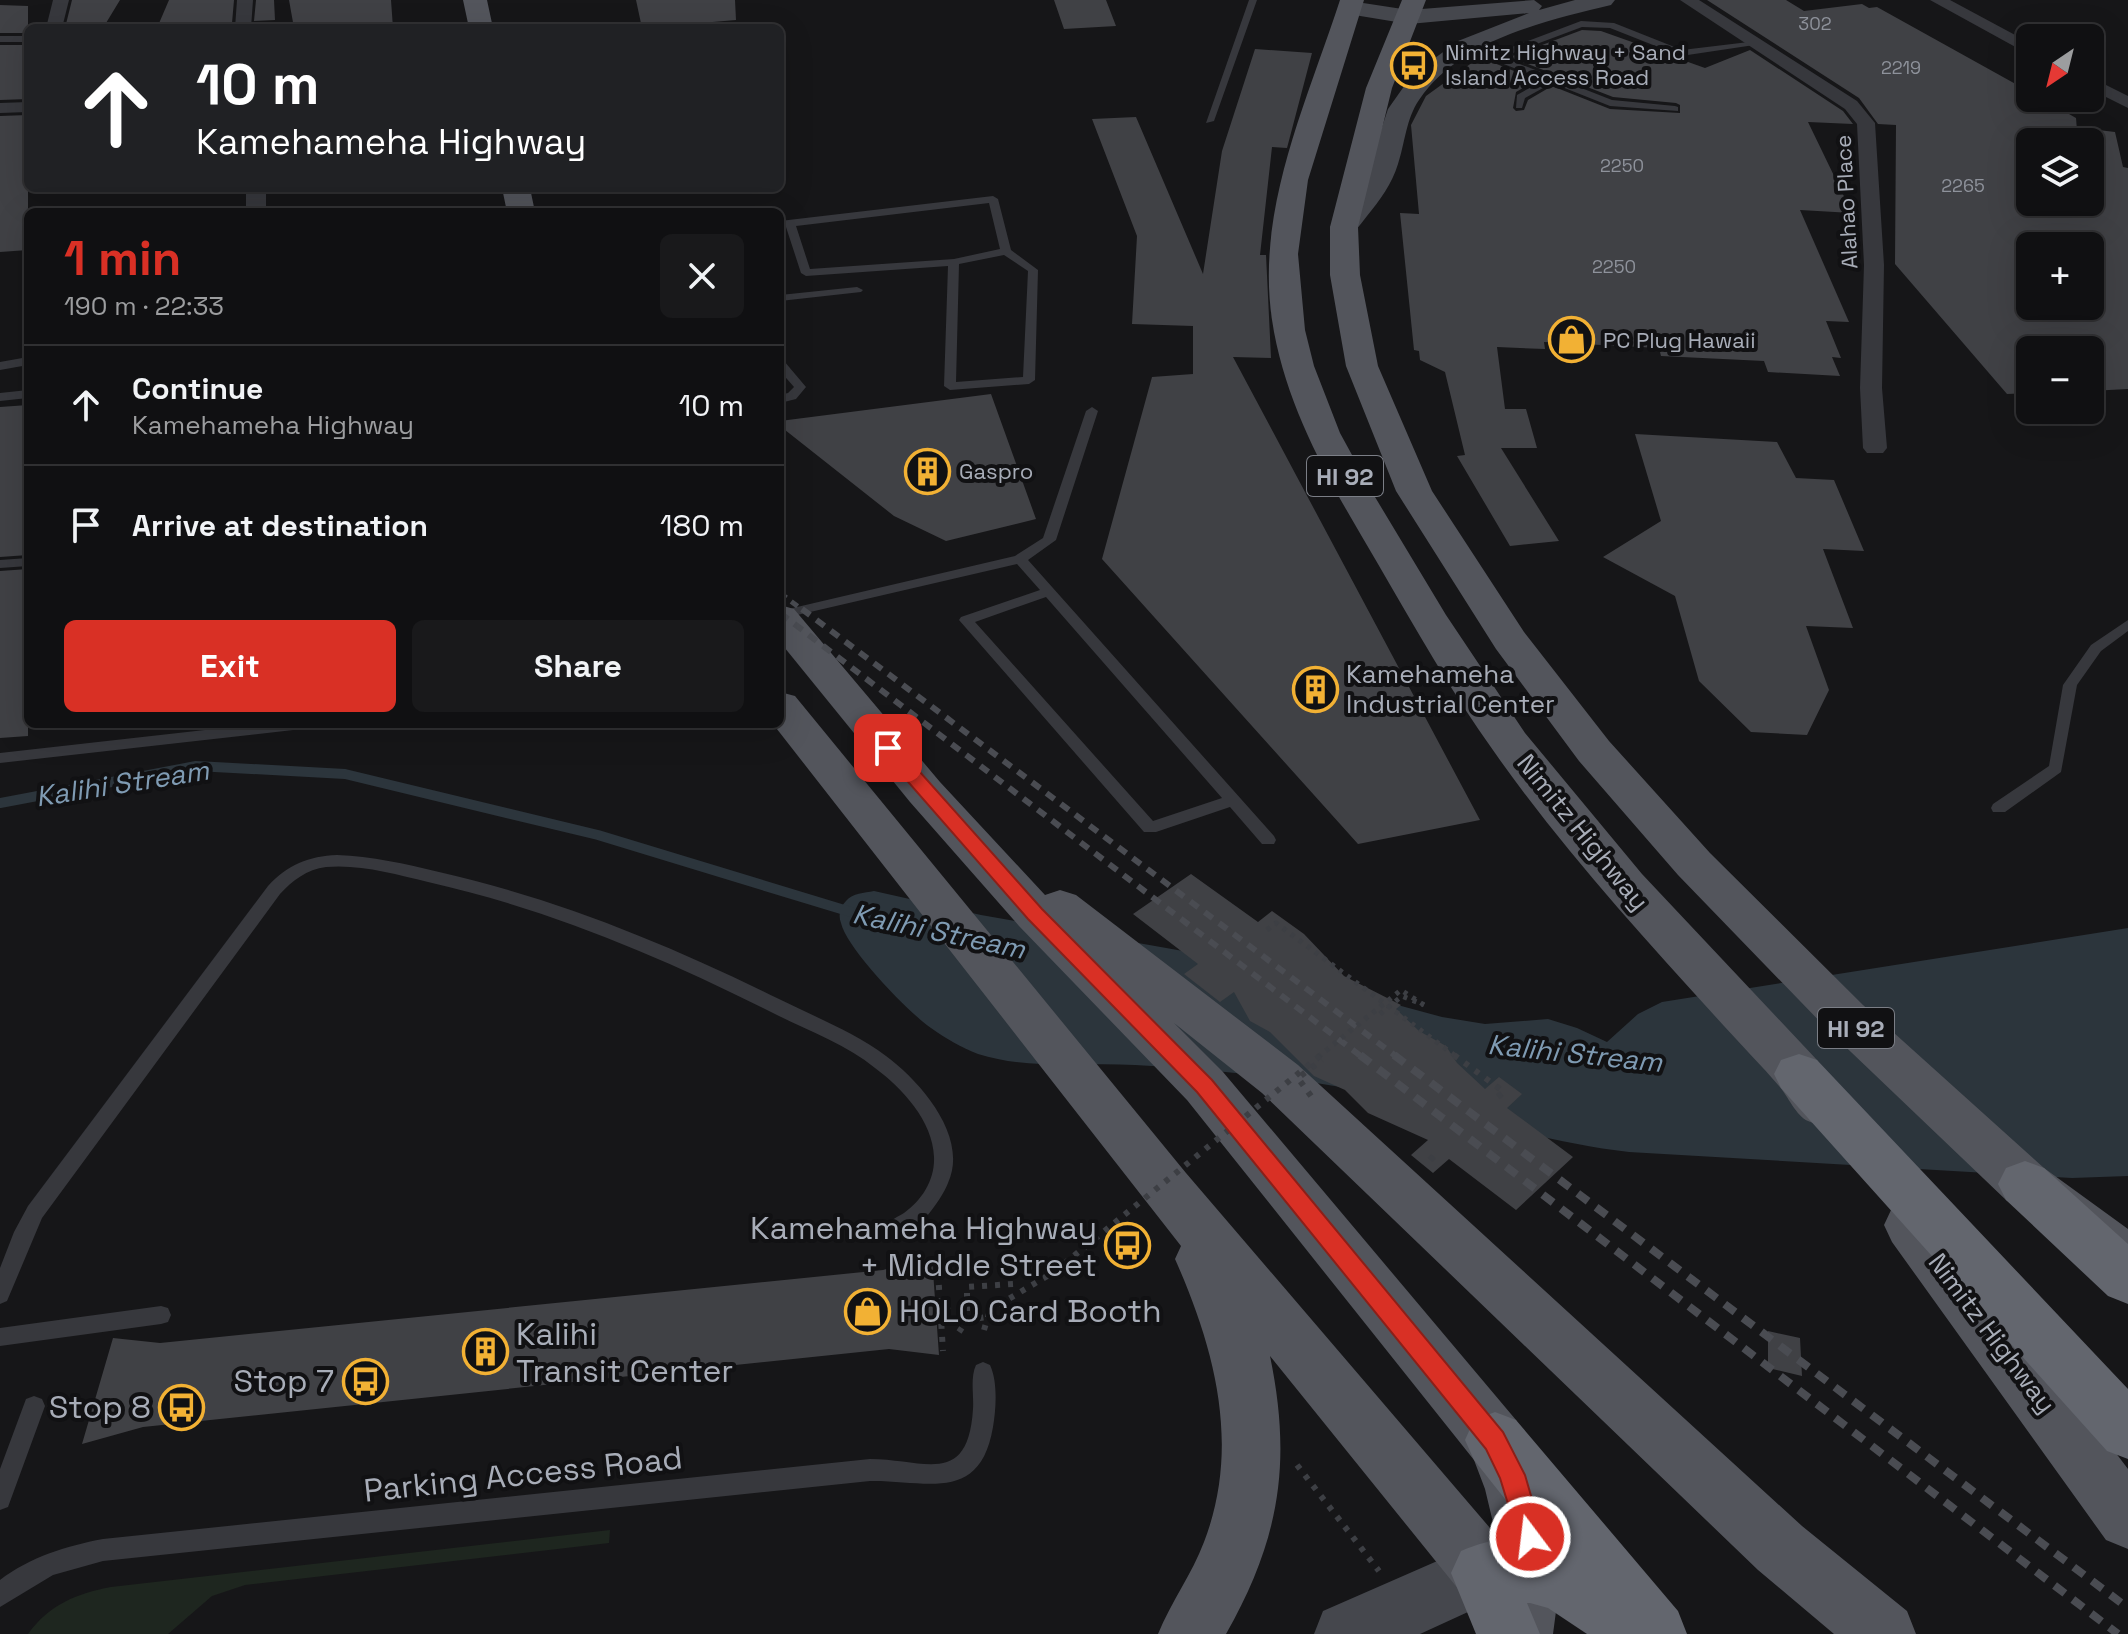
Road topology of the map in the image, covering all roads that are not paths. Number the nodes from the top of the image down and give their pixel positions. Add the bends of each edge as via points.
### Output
1 (61, 0) edge
2 (245, 0) edge
3 (455, 0) edge
4 (475, 0) edge
5 (1253, 0) edge
6 (1457, 0) edge
7 (1585, 0) edge
8 (1603, 0) edge
9 (1688, 0) edge
10 (1938, 0) edge
11 (1351, 4) edge
12 (1412, 7) edge
13 (55, 24) edge
14 (243, 24) edge
15 (460, 24) edge
16 (480, 24) edge
17 (0, 39) edge
18 (24, 39) edge
19 (2016, 42) edge
20 (1757, 44) junction
21 (1551, 80) junction
22 (2104, 90) edge
23 (2128, 103) edge
24 (1519, 106) dead end
25 (24, 107) edge
26 (0, 108) edge
27 (1675, 109) dead end
28 (1209, 121) dead end
29 (785, 224) edge
30 (1344, 227) junction
31 (1006, 251) junction
32 (954, 262) junction
33 (857, 290) dead end
34 (784, 298) edge
35 (24, 362) edge
36 (0, 366) edge
37 (784, 368) edge
38 (24, 394) edge
39 (0, 397) edge
40 (784, 398) edge
41 (1092, 411) dead end
42 (1875, 448) dead end
43 (1020, 559) junction
44 (24, 562) edge
45 (0, 564) edge
46 (1048, 592) junction
47 (784, 615) edge
48 (784, 621) edge
49 (2128, 624) edge
50 (784, 710) edge
51 (266, 728) edge
52 (0, 758) edge
53 (1232, 800) junction
54 (1999, 808) dead end
55 (1268, 840) dead end
56 (1039, 904) junction
57 (2025, 1184) junction
58 (1167, 1189) junction
59 (1922, 1223) junction
60 (891, 1232) dead end
61 (2128, 1260) edge
62 (2128, 1279) edge
63 (0, 1295) edge
64 (161, 1315) dead end
65 (0, 1337) edge
66 (983, 1372) dead end
67 (34, 1406) dead end
68 (2128, 1431) edge
69 (1495, 1440) junction
70 (0, 1499) edge
71 (2128, 1519) edge
72 (0, 1595) edge
73 (1518, 1610) edge
74 (1190, 1634) edge
75 (1346, 1634) edge
76 (1642, 1634) edge
77 (1655, 1634) edge
78 (1884, 1634) edge

1 - 13 street
2 - 14 street
3 - 15 main road
4 - 16 main road
5 - 28 lane
6 - 12 main road
7 - 12 main road
8 - 30 main road via 1504,30 1440,66 1407,98 1381,174
9 - 20 street, Alahao Place
10 - 19 street
11 - 12 main road
11 - 59 main road, Nimitz Highway / HI 92 via 1309,123 1286,219 1284,290 1296,361 1315,422 1454,661 1527,766 1619,880 1799,1074
12 - 30 main road, HI 92 via 1379,88
17 - 18 lane
20 - 21 lane via 1681,53 1611,25 1581,24 1494,57
20 - 42 street, Alahao Place via 1851,105 1866,123 1874,265
21 - 24 lane via 1520,97
21 - 27 lane via 1610,103
22 - 23 street
25 - 26 street
29 - 31 lane via 993,199
29 - 32 lane via 806,273
30 - 57 main road, HI 92 via 1345,275 1362,366 1414,491 1510,640 1584,739 1694,864 1846,1018
31 - 32 lane
31 - 32 lane via 1033,270 1029,380 950,386
33 - 34 lane
35 - 36 lane
37 - 40 lane via 800,387
38 - 39 lane
41 - 43 lane via 1049,540
43 - 46 lane
43 - 47 lane
44 - 45 lane
46 - 53 lane
46 - 53 lane via 966,620 1150,828
48 - 56 main road via 925,792
49 - 54 lane via 2096,648 2070,685 2056,768
50 - 58 main road
51 - 52 lane
53 - 55 lane
56 - 69 main road via 1205,1086
56 - 78 main road via 1280,1079 1780,1548
57 - 61 main road, HI 92
57 - 62 highway
58 - 73 main road
58 - 74 main road via 1227,1304 1253,1419 1252,1482 1238,1536 1216,1594
59 - 68 highway
59 - 71 main road, Nimitz Highway / HI 92
60 - 63 lane via 930,1203 945,1162 931,1119 877,1059 742,988 588,920 449,880 327,861 294,872 274,890 35,1212
64 - 65 lane
66 - 72 lane, Parking Access Road via 983,1433 969,1459 947,1473 842,1473 103,1550 54,1561
67 - 70 lane
69 - 73 main road via 1512,1475 1530,1537
69 - 77 highway
73 - 75 main road
73 - 76 highway via 1564,1582

